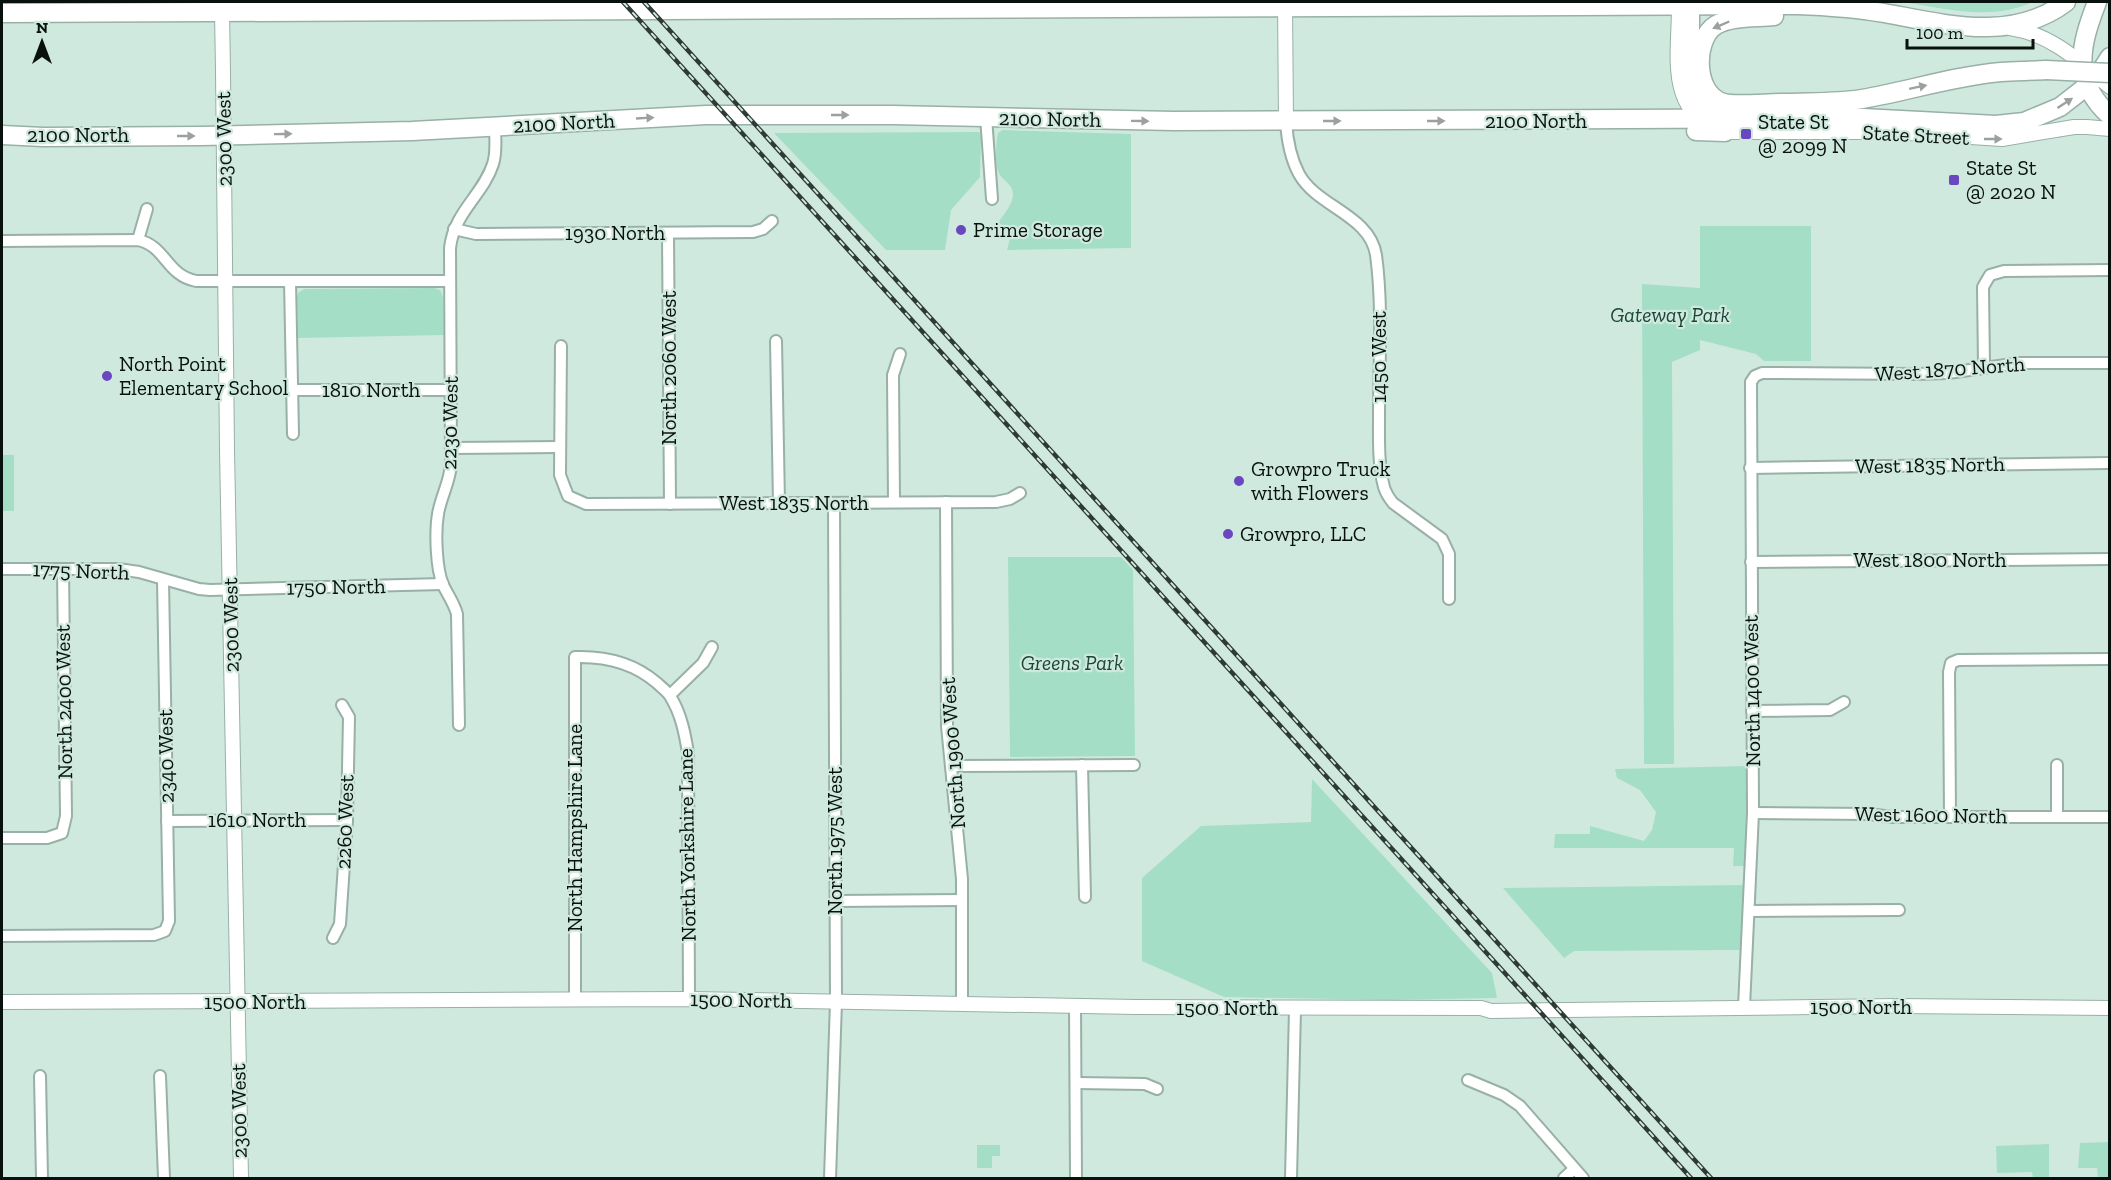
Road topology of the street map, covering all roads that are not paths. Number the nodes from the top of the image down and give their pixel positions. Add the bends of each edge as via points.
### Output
1 (187, 2) edge
2 (2066, 2) edge
3 (2097, 2) edge
4 (1684, 4) edge
5 (221, 5) edge
6 (1285, 5) edge
7 (888, 6) edge
8 (2, 13) edge
9 (96, 13) junction
10 (1946, 25) junction
11 (2003, 28) junction
12 (2109, 57) edge
13 (2081, 62) junction
14 (2101, 81) edge
15 (1861, 99) junction
16 (2109, 116) edge
17 (986, 117) junction
18 (1699, 120) junction
19 (1286, 121) junction
20 (1494, 121) junction
21 (1730, 124) junction
22 (495, 126) junction
23 (2109, 129) edge
24 (2, 135) edge
25 (224, 135) junction
26 (992, 199) dead end
27 (147, 209) dead end
28 (772, 220) dead end
29 (454, 229) junction
30 (668, 233) junction
31 (138, 240) junction
32 (2, 241) edge
33 (2109, 270) edge
34 (225, 281) junction
35 (290, 281) junction
36 (450, 281) junction
37 (776, 341) dead end
38 (561, 346) dead end
39 (900, 354) dead end
40 (2109, 363) edge
41 (1984, 366) junction
42 (1755, 376) joint
43 (292, 390) junction
44 (450, 390) junction
45 (293, 434) dead end
46 (560, 447) junction
47 (451, 448) junction
48 (2109, 463) edge
49 (1750, 468) junction
50 (1020, 493) dead end
51 (894, 502) junction
52 (946, 502) junction
53 (779, 503) junction
54 (834, 503) junction
55 (670, 504) junction
56 (2109, 559) edge
57 (1751, 562) junction
58 (2, 569) edge
59 (63, 570) junction
60 (163, 580) junction
61 (443, 584) junction
62 (230, 590) junction
63 (1449, 599) dead end
64 (712, 647) dead end
65 (2109, 659) edge
66 (670, 695) junction
67 (1844, 702) dead end
68 (342, 705) dead end
69 (1752, 711) junction
70 (459, 725) dead end
71 (1082, 765) junction
72 (1134, 765) dead end
73 (2056, 765) dead end
74 (951, 766) junction
75 (1753, 813) junction
76 (1950, 816) junction
77 (2056, 816) junction
78 (2109, 817) edge
79 (235, 820) junction
80 (347, 820) junction
81 (167, 821) junction
82 (2, 838) edge
83 (1085, 897) dead end
84 (962, 900) junction
85 (835, 901) junction
86 (1899, 910) dead end
87 (1749, 911) junction
88 (2, 936) edge
89 (333, 938) dead end
90 (575, 999) junction
91 (689, 999) junction
92 (2, 1002) edge
93 (238, 1002) junction
94 (836, 1002) junction
95 (963, 1004) junction
96 (1075, 1005) junction
97 (1744, 1007) junction
98 (2109, 1008) edge
99 (1296, 1009) junction
100 (40, 1076) dead end
101 (160, 1076) dead end
102 (1468, 1080) dead end
103 (1076, 1083) junction
104 (1157, 1089) dead end
105 (1574, 1169) junction
106 (42, 1179) edge
107 (164, 1179) edge
108 (241, 1179) edge
109 (830, 1179) edge
110 (1076, 1179) edge
111 (1291, 1179) edge
112 (1564, 1179) edge
113 (1583, 1179) edge

1 - 9 highway
2 - 11 highway via 2027,22
3 - 13 highway
4 - 6 highway
4 - 10 highway via 1828,6
4 - 18 street via 1680,87 1687,106
4 - 21 highway via 1692,89 1707,111
5 - 7 highway
5 - 9 highway
5 - 25 street, 2300 West
6 - 7 highway
6 - 19 street
8 - 9 highway
10 - 11 highway
10 -> 15 highway via 1851,15 1792,15 1724,22 1714,26 1704,40 1702,81 1719,101 1731,104
11 - 13 street via 2043,37
12 - 14 highway, 2100 North
13 - 14 highway
15 -> 14 highway, bridge via 1990,74 2046,70
14 - 16 highway via 2097,103
21 -> 14 highway, 2100 North via 1863,118 2004,125 2051,112
15 - 21 highway via 1818,110 1768,113
17 -> 19 highway, 2100 North
22 -> 17 highway, 2100 North via 706,116
17 - 26 street
18 - 20 highway, 2100 North
18 - 21 highway, 2100 North
19 -> 20 highway, 2100 North
19 - 63 street, 1450 West via 1292,157 1300,176 1363,229 1375,252 1383,485 1393,503 1442,539 1449,554
20 - 21 highway via 1568,128
21 -> 23 street, State Street via 2002,139 2074,127
25 -> 22 highway, 2100 North
22 - 29 street, 2230 West via 492,167
24 -> 25 highway, 2100 North
25 - 34 street, 2300 West
27 - 31 street
28 - 30 street, 1930 North via 753,232
29 - 30 street, 1930 North via 476,234
29 - 36 street, 2230 West
30 - 55 street, North 2060 West
31 - 32 street
31 - 34 street via 154,246 185,278
33 - 41 street via 2004,271 1990,275 1983,287
34 - 35 street
34 - 62 street, 2300 West
35 - 36 street
35 - 43 street
36 - 44 street, 2230 West
37 - 53 street
38 - 46 street
39 - 51 street via 893,375
40 - 41 street, West 1870 North
41 - 42 street, West 1870 North via 1948,373
42 - 49 street, North 1400 West via 1750,392
43 - 44 street, 1810 North
43 - 45 street
44 - 47 street, 2230 West
46 - 47 street
46 - 55 street, West 1835 North via 560,475 568,496 586,504
47 - 61 street, 2230 West via 449,482 438,519
48 - 49 street, West 1835 North
49 - 57 street, North 1400 West
50 - 52 street, West 1835 North via 1002,501
51 - 52 street, West 1835 North
51 - 54 street, West 1835 North
52 - 74 street, North 1900 West via 947,726
53 - 54 street, West 1835 North
53 - 55 street, West 1835 North
54 - 85 street, North 1975 West
56 - 57 street, West 1800 North
57 - 69 street, North 1400 West
58 - 59 street, 1775 North
59 - 60 street, 1775 North via 118,569
59 - 82 street, North 2400 West via 66,816 62,833 46,838
60 - 62 street, 1775 North via 199,589
60 - 81 street, 2340 West
61 - 62 street, 1750 North
61 - 70 street, 2230 West via 457,614
62 - 79 street, 2300 West
64 - 66 street via 703,663
65 - 76 street via 1951,663
66 - 90 street, North Hampshire Lane via 649,676 622,663 593,656 575,657
66 - 91 street, North Yorkshire Lane via 688,753
67 - 69 street via 1830,710
68 - 80 street, 2260 West via 349,717
69 - 75 street, North 1400 West
71 - 72 street
71 - 74 street
71 - 83 street
73 - 77 street
74 - 84 street, North 1900 West
75 - 76 street, West 1600 North
75 - 87 street, North 1400 West
76 - 77 street, West 1600 North
77 - 78 street, West 1600 North
79 - 80 street, 1610 North
79 - 81 street, 1610 North
79 - 93 street, 2300 West
80 - 89 street, 2260 West via 340,924
81 - 88 street, 2340 West via 169,921 165,931 154,935
84 - 85 street
84 - 95 street, North 1900 West
85 - 94 street, North 1975 West
86 - 87 street
87 - 97 street, North 1400 West
90 - 91 street, 1500 North
90 - 93 street, 1500 North
91 - 94 street, 1500 North
92 - 93 street, 1500 North
93 - 108 street, 2300 West
94 - 95 street, 1500 North
94 - 109 street, North 1975 West
95 - 96 street, 1500 North
96 - 99 street, 1500 North
96 - 103 street
97 - 98 street, 1500 North
97 - 99 street, 1500 North via 1602,1011
99 - 111 street
100 - 106 street
101 - 107 street
102 - 105 street via 1520,1106
103 - 104 street via 1145,1084
103 - 110 street
105 - 112 street
105 - 113 street

